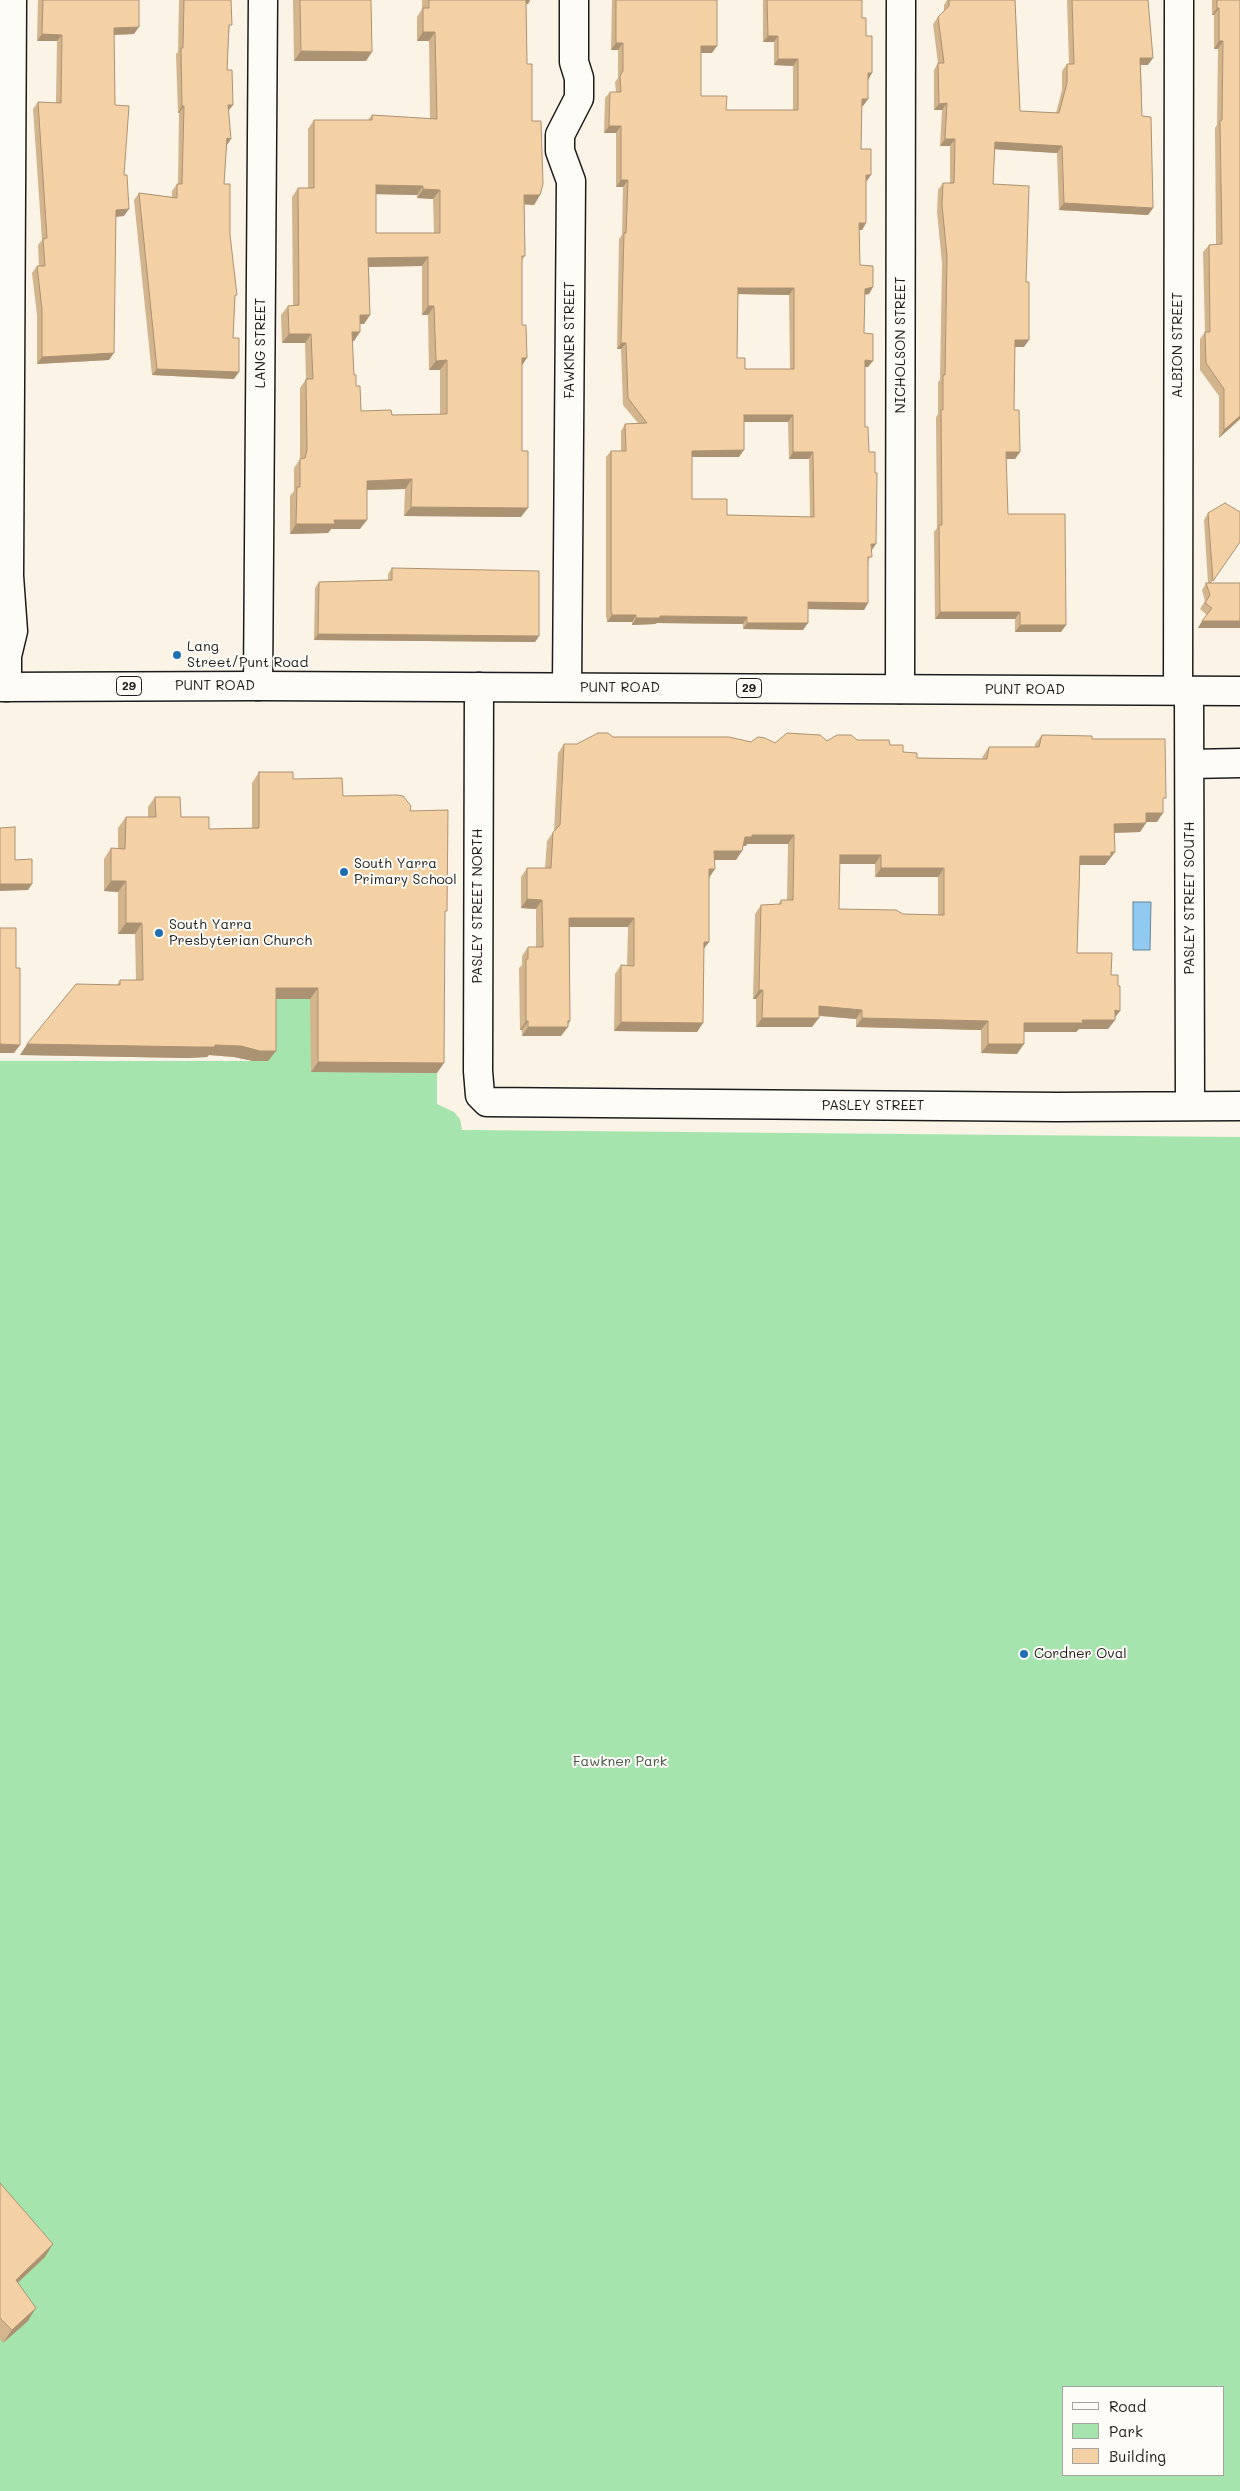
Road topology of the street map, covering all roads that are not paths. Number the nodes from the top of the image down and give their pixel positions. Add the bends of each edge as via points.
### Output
1 (12, 0) edge
2 (263, 0) edge
3 (574, 0) edge
4 (901, 0) edge
5 (1179, 0) edge
6 (5, 155) edge
7 (258, 686) junction
8 (4, 687) edge
9 (479, 687) junction
10 (568, 688) junction
11 (900, 689) junction
12 (1183, 691) junction
13 (1240, 691) edge
14 (1190, 764) junction
15 (1240, 764) edge
16 (505, 1103) joint
17 (1190, 1106) junction
18 (1240, 1106) edge

1 - 6 main road
2 - 7 main road, LANG STREET
3 - 10 main road, FAWKNER STREET via 574,62 579,78 579,98 560,135 560,151 572,181
4 - 11 main road, NICHOLSON STREET
5 - 12 main road, ALBION STREET
6 - 8 main road via 9,576 13,631
7 - 8 main road, PUNT ROAD / 29
7 - 9 main road, PUNT ROAD / 29
9 - 10 main road, PUNT ROAD / 29
9 - 16 main road, PASLEY STREET NORTH via 479,1090 487,1102
10 - 11 main road, PUNT ROAD / 29
11 - 12 main road, PUNT ROAD / 29
12 - 13 main road, PUNT ROAD / 29
12 - 14 main road, PASLEY STREET SOUTH
14 - 15 main road
14 - 17 main road, PASLEY STREET SOUTH
16 - 17 main road, PASLEY STREET
17 - 18 main road, PASLEY STREET

